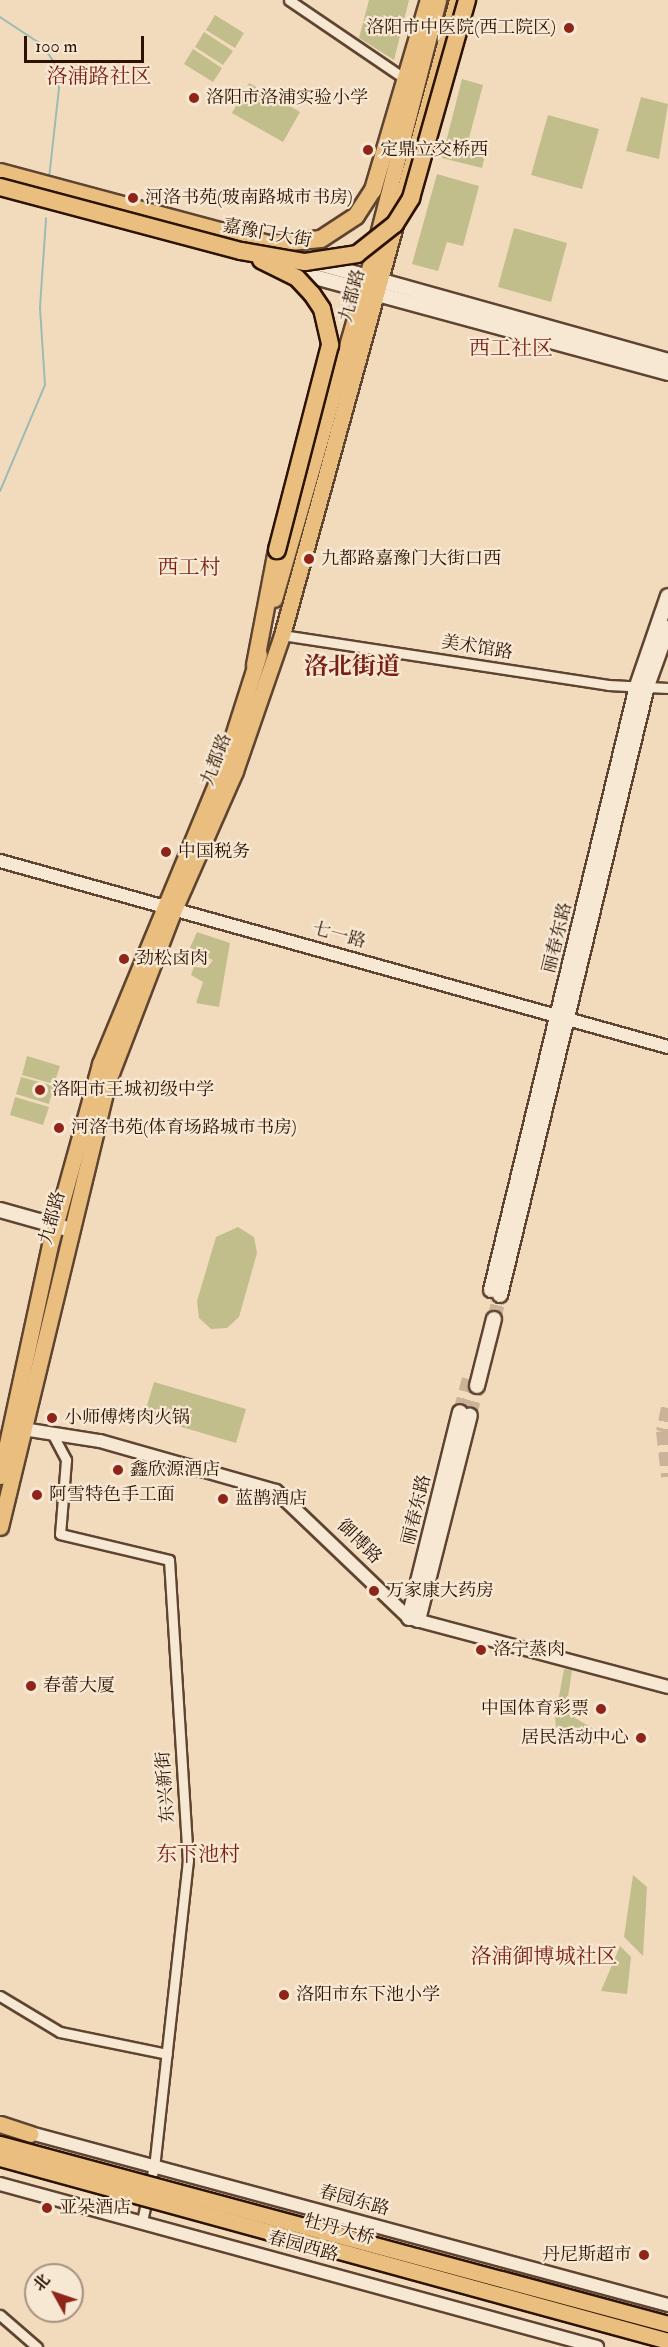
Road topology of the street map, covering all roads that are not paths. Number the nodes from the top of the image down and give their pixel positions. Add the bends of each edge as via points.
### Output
1 (289, 0) edge
2 (429, 0) edge
3 (438, 0) edge
4 (457, 0) edge
5 (467, 0) edge
6 (398, 74) dead end
7 (0, 173) edge
8 (0, 187) edge
9 (0, 192) edge
10 (241, 251) junction
11 (370, 285) junction
12 (668, 361) edge
13 (668, 373) edge
14 (668, 596) edge
15 (668, 628) edge
16 (282, 635) junction
17 (255, 665) junction
18 (642, 686) junction
19 (668, 688) edge
20 (0, 861) edge
21 (169, 908) junction
22 (562, 1017) junction
23 (668, 1047) edge
24 (0, 1210) edge
25 (0, 1219) edge
26 (62, 1232) junction
27 (496, 1292) tunnel mouth
28 (490, 1316) tunnel mouth
29 (473, 1382) tunnel mouth
30 (465, 1413) tunnel mouth
31 (23, 1429) junction
32 (54, 1437) junction
33 (0, 1476) edge
34 (0, 1527) edge
35 (413, 1619) junction
36 (668, 1687) edge
37 (0, 1996) edge
38 (167, 2054) junction
39 (0, 2122) edge
40 (30, 2133) joint
41 (0, 2144) edge
42 (0, 2157) edge
43 (154, 2166) junction
44 (0, 2184) edge
45 (142, 2221) junction
46 (668, 2305) edge
47 (0, 2315) edge
48 (668, 2324) edge
49 (668, 2341) edge
50 (37, 2347) edge
51 (597, 2347) edge

1 - 6 street
2 - 7 highway, 嘉豫门大街 via 373,190 356,216 321,239 269,244
3 - 11 main road, 九都路
4 - 11 main road, 九都路
5 - 10 highway, 嘉豫门大街, bridge via 411,198 395,224 357,254 327,262
7 - 11 main road
8 - 10 highway, 嘉豫门大街, bridge
9 - 11 main road
10 - 17 highway, bridge via 297,278 322,309 330,345 277,550
11 - 12 main road
11 - 13 main road
11 - 16 main road, 九都路
11 - 17 main road, 九都路
14 - 18 main road, 丽春东路
15 - 18 main road, 丽春东路
16 - 18 street, 美术馆路
16 - 21 main road, 九都路 via 235,771
17 - 21 main road, 九都路 via 224,764
18 - 19 street, 美术馆路
18 - 22 main road, 丽春东路
20 - 21 street, 七一路
21 - 22 street, 七一路
21 - 26 main road, 九都路 via 100,1064
22 - 23 street, 七一路
22 - 27 main road, 丽春东路
24 - 26 main road
25 - 26 main road
26 - 31 main road, 九都路
26 - 33 main road, 九都路
28 - 29 main road
30 - 35 main road, 丽春东路
31 - 32 street, 御博路
31 - 34 main road, 九都路
32 - 35 street, 御博路 via 100,1441 276,1491
32 - 38 street, 东兴新街 via 66,1460 60,1534 169,1560 188,1860
35 - 36 street, 御博路
37 - 38 street via 60,2032
38 - 43 street, 东兴新街
39 - 40 main road
40 - 43 street, 春园东路
41 - 48 main road, 牡丹大桥, bridge
42 - 49 main road, 牡丹大桥, bridge
43 - 45 street, 东兴新街
43 - 46 street, 春园东路
44 - 45 street, 春园西路
45 - 51 street, 春园西路
47 - 50 street

